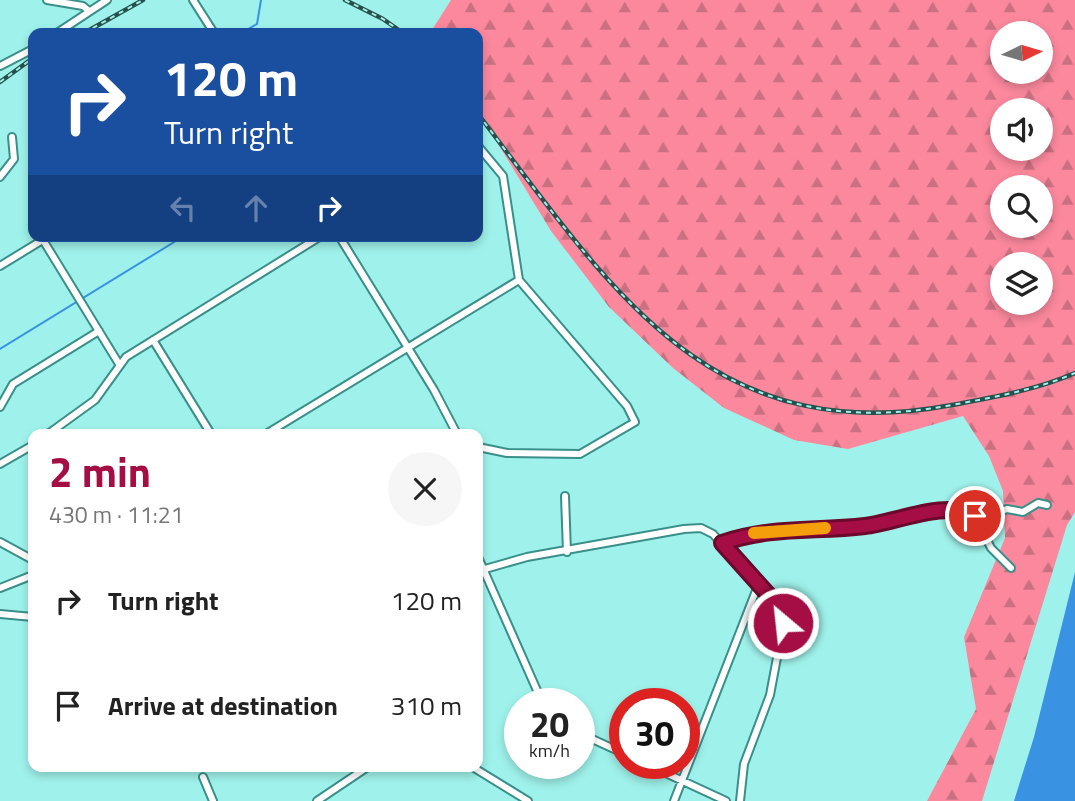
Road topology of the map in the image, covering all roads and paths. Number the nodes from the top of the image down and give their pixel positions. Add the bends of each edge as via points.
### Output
1 (47, 0) edge
2 (107, 0) edge
3 (193, 0) edge
4 (89, 11) junction
5 (64, 28) edge
6 (211, 28) edge
7 (28, 52) edge
8 (0, 66) edge
9 (12, 137) dead end
10 (483, 154) edge
11 (0, 177) edge
12 (39, 242) edge
13 (48, 242) edge
14 (311, 242) edge
15 (343, 242) edge
16 (0, 266) edge
17 (519, 280) junction
18 (99, 331) junction
19 (153, 341) junction
20 (407, 349) junction
21 (119, 364) junction
22 (0, 407) edge
23 (55, 429) edge
24 (208, 429) edge
25 (274, 429) edge
26 (455, 429) edge
27 (28, 447) edge
28 (483, 448) edge
29 (0, 464) edge
30 (565, 496) dead end
31 (1047, 505) dead end
32 (978, 520) junction
33 (0, 542) edge
34 (722, 543) junction
35 (567, 552) junction
36 (28, 557) edge
37 (1012, 568) dead end
38 (483, 569) edge
39 (483, 576) edge
40 (28, 577) edge
41 (759, 583) junction
42 (0, 588) edge
43 (0, 614) edge
44 (28, 617) edge
45 (535, 688) edge
46 (360, 772) edge
47 (481, 772) edge
48 (203, 777) dead end
49 (682, 780) junction
50 (213, 801) edge
51 (317, 801) edge
52 (528, 801) edge
53 (674, 801) edge
54 (726, 801) edge
55 (740, 801) edge

1 - 4 street
2 - 4 street
3 - 6 street
4 - 5 street
7 - 8 street
9 - 11 street via 15,159
10 - 17 street via 504,178
12 - 16 street
13 - 18 street
14 - 19 street
15 - 20 street
17 - 20 street
17 - 28 street via 627,406 635,423 580,454 505,453
18 - 21 street
18 - 22 street via 13,384
19 - 21 street
19 - 24 street
20 - 25 street
20 - 26 street
21 - 23 street via 95,400
27 - 29 street
30 - 35 street
31 - 32 street via 1038,503 1023,512 1001,510
32 - 34 street via 970,512 942,511 861,527 757,532
32 - 37 street via 991,548
33 - 36 street
34 - 35 street via 710,531 698,528
34 - 41 street
35 - 38 street
39 - 45 street
40 - 42 street
41 - 49 street
41 - 55 street via 785,615 769,695 744,764
43 - 44 street
46 - 51 street
47 - 52 street
48 - 50 street
49 - 53 street
49 - 54 street

